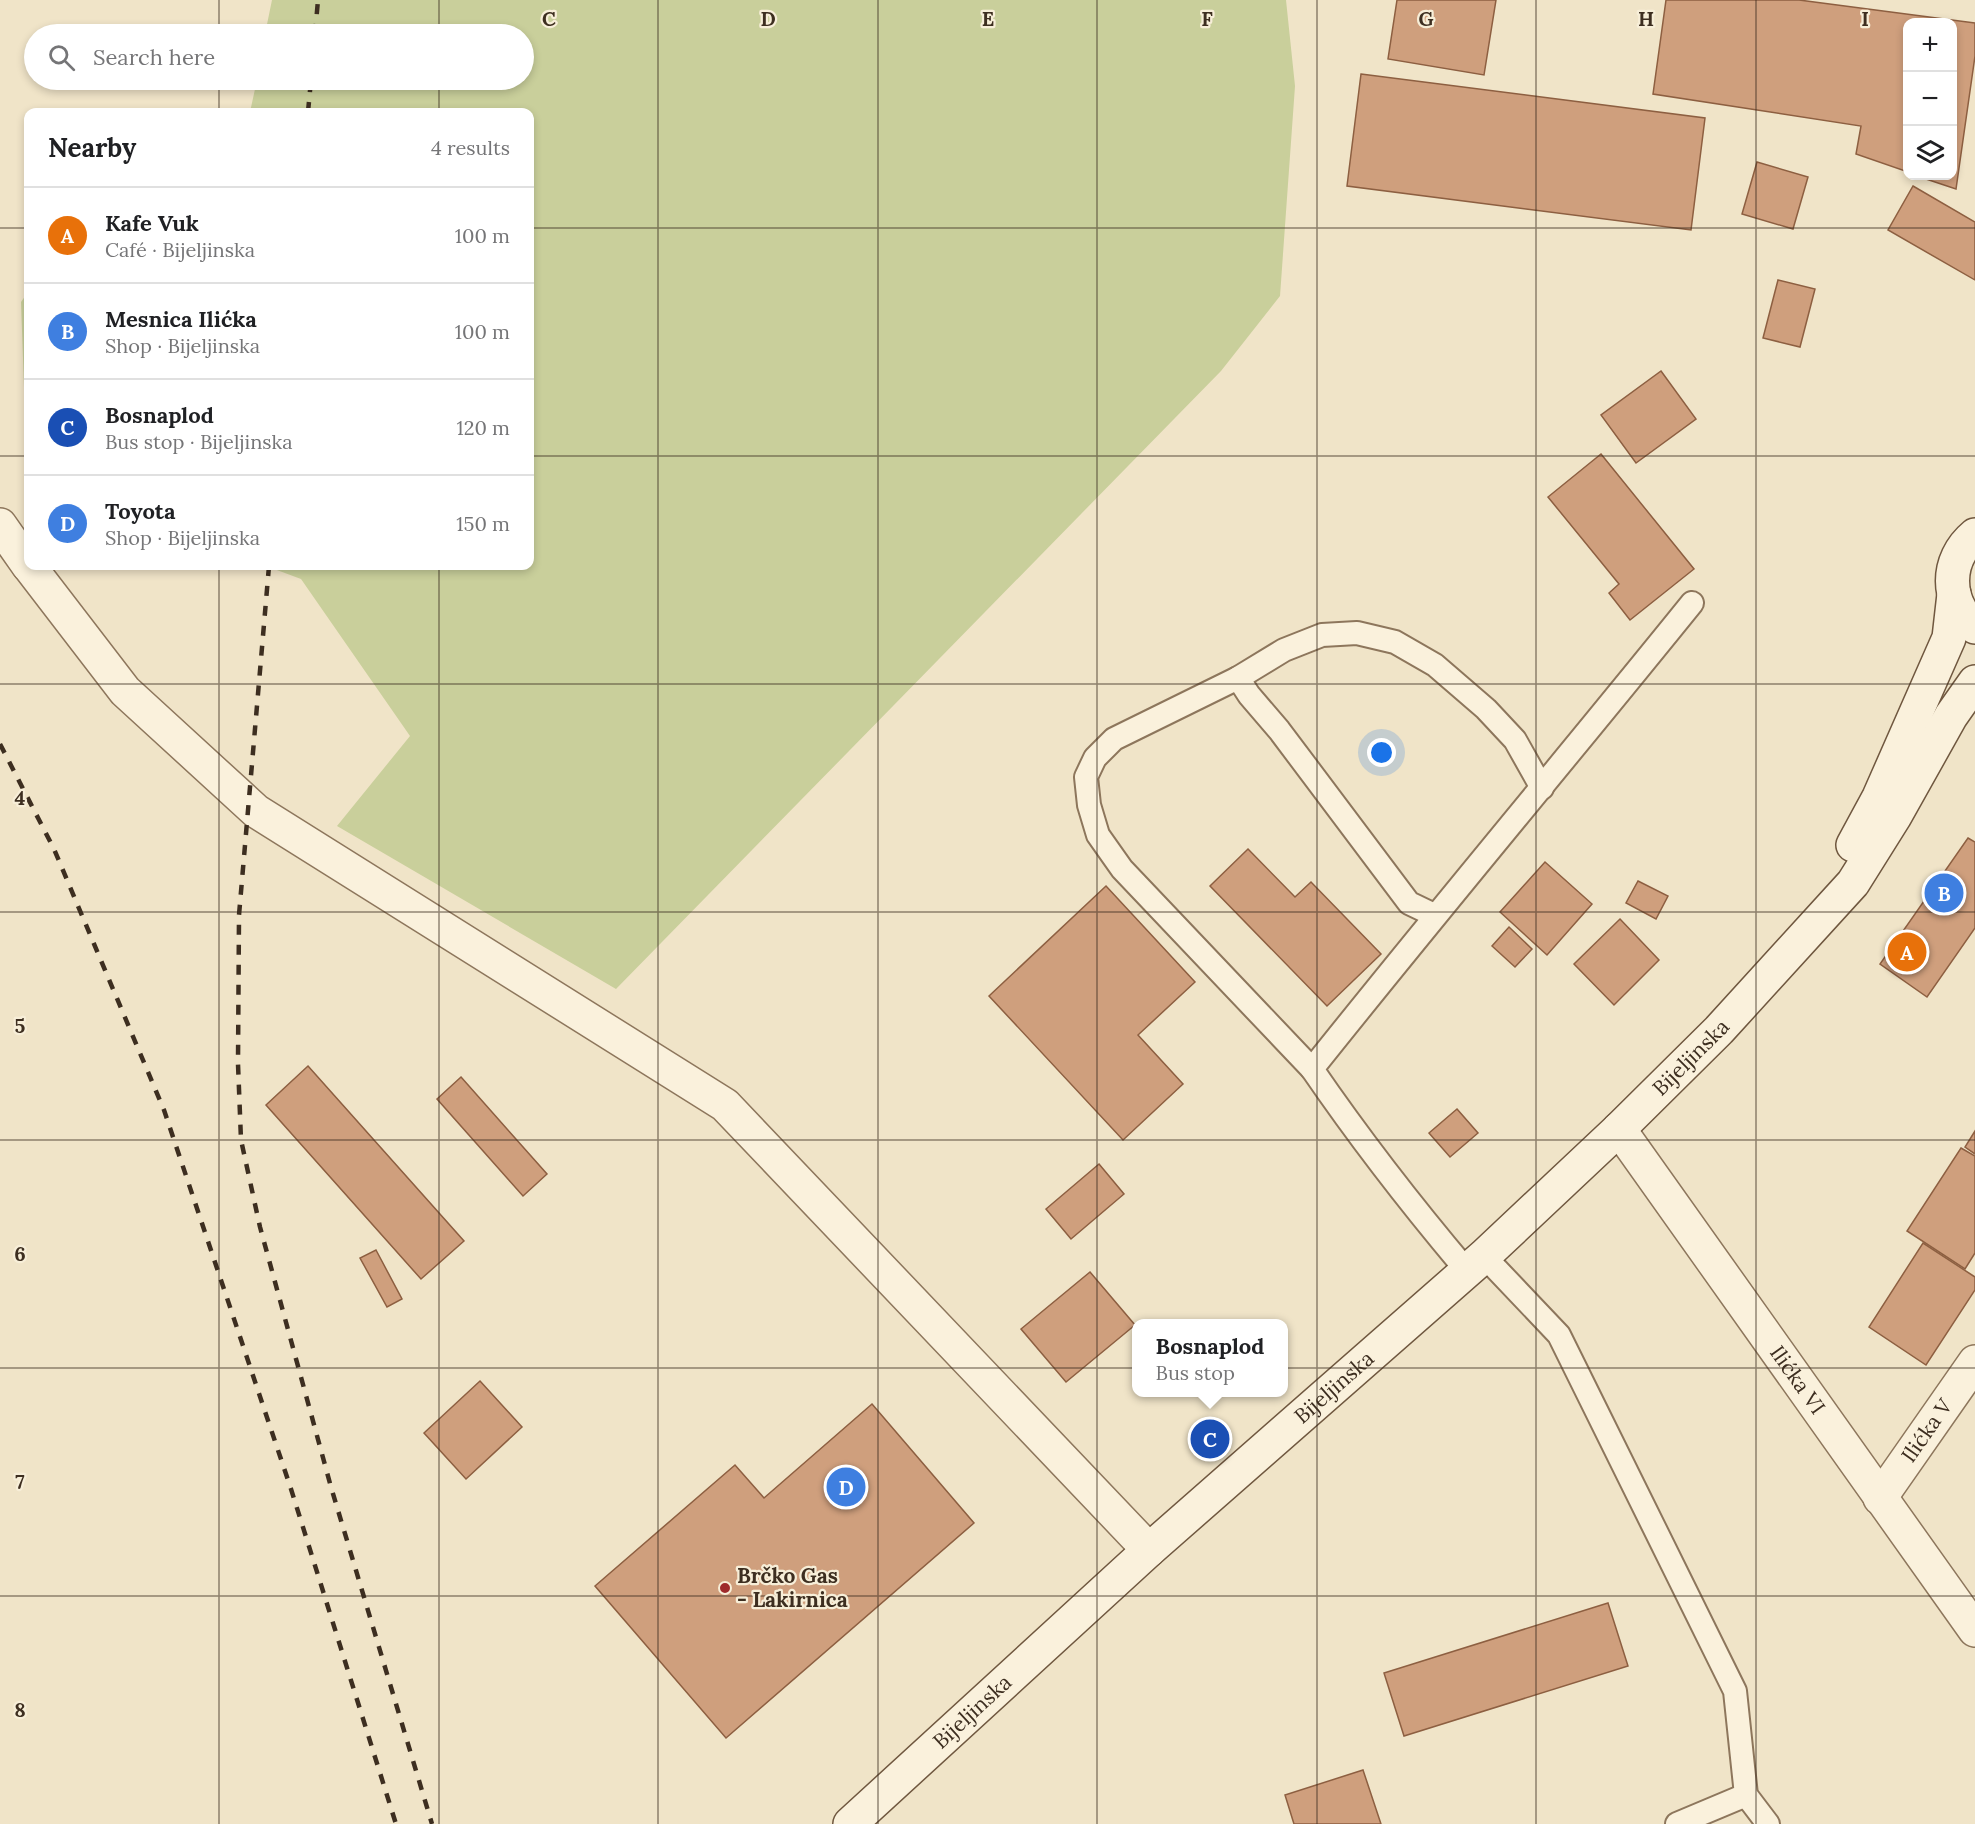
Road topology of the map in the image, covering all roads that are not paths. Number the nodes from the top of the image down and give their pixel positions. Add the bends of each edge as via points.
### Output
1 (0, 525) edge
2 (1972, 535) edge
3 (24, 558) edge
4 (33, 570) edge
5 (1954, 594) junction
6 (1692, 603) dead end
7 (1975, 627) edge
8 (1238, 678) junction
9 (1975, 681) edge
10 (1542, 788) junction
11 (1434, 915) junction
12 (1806, 934) junction
13 (1312, 1069) junction
14 (1619, 1129) junction
15 (1476, 1264) junction
16 (1975, 1362) edge
17 (1880, 1498) junction
18 (1149, 1550) junction
19 (1975, 1630) edge
20 (1746, 1795) junction
21 (850, 1824) edge
22 (1677, 1824) edge
23 (1768, 1824) edge

1 - 3 street
2 - 5 street, Bijeljinska via 1957,557 1952,575
4 - 18 street via 125,691 256,811 725,1105
5 - 7 street via 1962,613
5 - 12 street, Bijeljinska via 1949,638 1930,686 1879,797
6 - 10 lane
8 - 10 lane via 1284,650 1322,635 1357,633 1395,642 1435,665 1486,709 1515,740
8 - 11 lane via 1409,903
8 - 13 lane via 1114,739 1095,758 1086,777 1089,805 1098,835 1122,869
9 - 12 street, Bijeljinska via 1853,883
10 - 11 lane
11 - 13 lane
12 - 14 street, Bijeljinska via 1719,1030
13 - 15 lane via 1346,1120 1432,1229
14 - 15 street, Bijeljinska
14 - 17 street, Ilićka VI
15 - 18 street, Bijeljinska
15 - 20 lane via 1559,1335 1735,1690
16 - 17 street, Ilićka V
17 - 19 street, Ilićka VI
18 - 21 street, Bijeljinska
20 - 22 lane
20 - 23 lane

